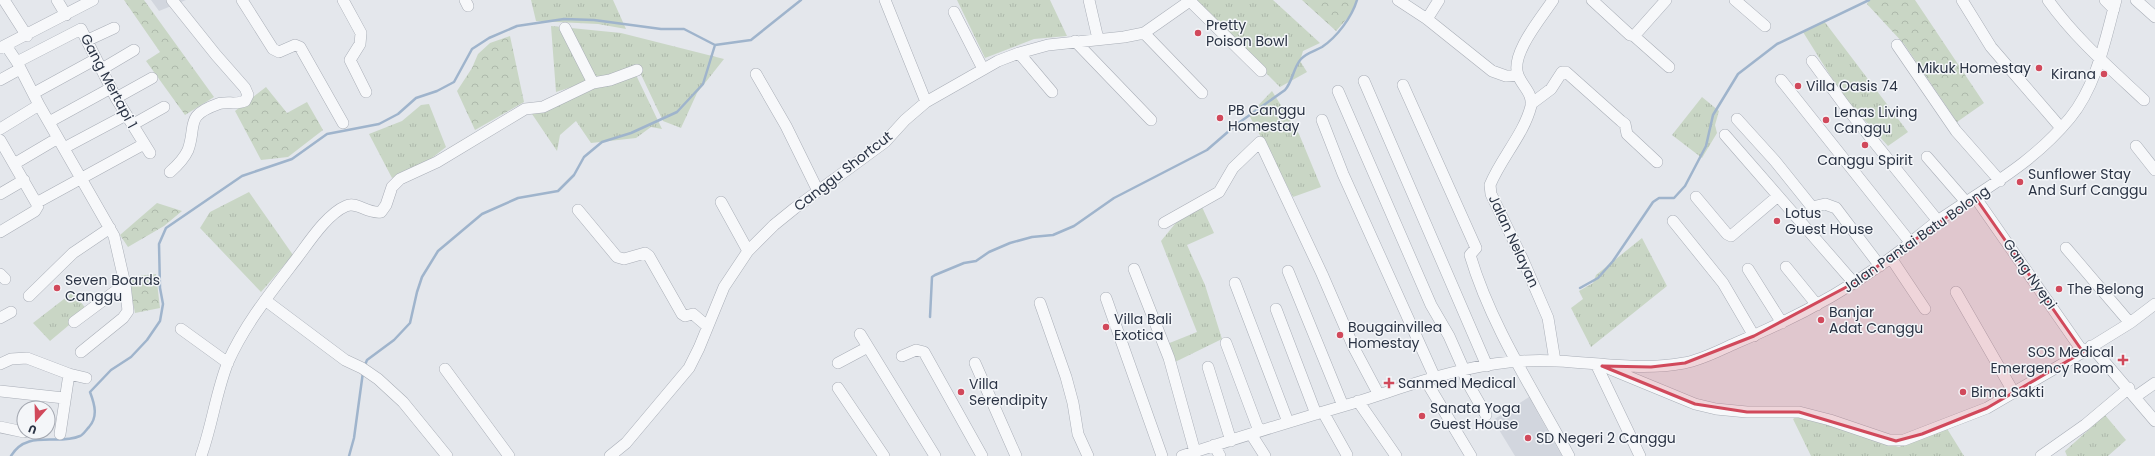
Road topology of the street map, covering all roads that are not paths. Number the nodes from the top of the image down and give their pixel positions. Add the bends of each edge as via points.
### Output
1 (4, 0) edge
2 (57, 0) edge
3 (93, 0) edge
4 (172, 0) edge
5 (242, 0) edge
6 (343, 0) edge
7 (885, 0) edge
8 (1090, 0) edge
9 (1398, 0) edge
10 (1439, 0) edge
11 (1553, 0) edge
12 (1592, 0) edge
13 (1666, 0) edge
14 (1735, 0) edge
15 (1962, 0) edge
16 (2048, 0) edge
17 (2106, 0) edge
18 (2136, 0) edge
19 (1185, 2) edge
20 (2115, 5) edge
21 (954, 12) dead end
22 (69, 14) junction
23 (2155, 17) edge
24 (1427, 19) junction
25 (1765, 26) dead end
26 (114, 28) dead end
27 (565, 28) dead end
28 (81, 29) junction
29 (1144, 33) junction
30 (27, 36) junction
31 (1634, 36) junction
32 (1098, 39) junction
33 (88, 40) junction
34 (1075, 41) junction
35 (1897, 45) dead end
36 (3, 48) edge
37 (134, 50) dead end
38 (1019, 53) junction
39 (2100, 59) junction
40 (1812, 61) dead end
41 (99, 64) junction
42 (19, 65) junction
43 (1669, 67) dead end
44 (983, 69) junction
45 (637, 70) dead end
46 (1260, 71) dead end
47 (756, 74) dead end
48 (1518, 76) junction
49 (152, 78) dead end
50 (0, 80) edge
51 (1364, 80) dead end
52 (1781, 80) dead end
53 (593, 83) junction
54 (1403, 85) dead end
55 (111, 88) junction
56 (1338, 91) dead end
57 (366, 92) dead end
58 (1052, 92) dead end
59 (34, 93) junction
60 (1202, 93) dead end
61 (116, 98) junction
62 (2144, 100) dead end
63 (926, 102) junction
64 (1531, 104) junction
65 (39, 105) junction
66 (164, 107) dead end
67 (126, 115) junction
68 (1737, 119) dead end
69 (1151, 120) dead end
70 (1322, 120) dead end
71 (49, 122) junction
72 (343, 123) dead end
73 (132, 125) junction
74 (2061, 128) junction
75 (0, 129) edge
76 (1725, 135) dead end
77 (0, 140) edge
78 (61, 143) junction
79 (2136, 146) dead end
80 (3, 153) edge
81 (1927, 157) dead end
82 (1657, 162) dead end
83 (14, 164) junction
84 (2155, 170) edge
85 (170, 172) dead end
86 (81, 178) junction
87 (24, 180) junction
88 (2000, 181) junction
89 (818, 191) junction
90 (0, 194) edge
91 (1696, 196) dead end
92 (1778, 196) junction
93 (1971, 200) junction
94 (38, 202) junction
95 (721, 202) dead end
96 (578, 210) dead end
97 (1673, 221) dead end
98 (1938, 221) junction
99 (1164, 223) dead end
100 (110, 228) junction
101 (0, 232) edge
102 (1910, 242) junction
103 (2066, 248) dead end
104 (748, 251) junction
105 (1891, 258) junction
106 (1880, 266) junction
107 (1786, 267) dead end
108 (1748, 269) dead end
109 (1134, 270) dead end
110 (1288, 271) dead end
111 (1235, 283) dead end
112 (1854, 283) junction
113 (125, 284) junction
114 (1956, 292) dead end
115 (29, 296) dead end
116 (1106, 298) dead end
117 (265, 300) junction
118 (1040, 303) dead end
119 (2155, 304) edge
120 (1817, 305) junction
121 (1276, 309) dead end
122 (1926, 310) dead end
123 (10, 312) dead end
124 (0, 318) edge
125 (74, 322) dead end
126 (1782, 323) junction
127 (2130, 323) junction
128 (707, 326) junction
129 (182, 329) dead end
130 (860, 334) dead end
131 (1754, 336) junction
132 (1226, 343) dead end
133 (868, 347) junction
134 (2087, 349) junction
135 (81, 352) dead end
136 (902, 356) dead end
137 (1555, 361) junction
138 (1518, 362) junction
139 (228, 363) junction
140 (838, 363) dead end
141 (975, 363) dead end
142 (1599, 365) junction
143 (0, 366) edge
144 (1208, 366) dead end
145 (1487, 366) junction
146 (1651, 367) junction
147 (445, 370) dead end
148 (1464, 370) junction
149 (69, 374) junction
150 (86, 378) dead end
151 (1430, 379) junction
152 (2155, 383) edge
153 (1645, 384) junction
154 (838, 388) dead end
155 (0, 391) edge
156 (2014, 393) junction
157 (2132, 393) junction
158 (1380, 395) junction
159 (64, 398) junction
160 (1358, 401) junction
161 (1343, 406) junction
162 (1320, 413) junction
163 (1486, 415) dead end
164 (2155, 421) edge
165 (1288, 422) junction
166 (0, 427) edge
167 (16, 430) edge
168 (1255, 433) junction
169 (60, 434) dead end
170 (1231, 441) junction
171 (1214, 445) junction
172 (1187, 455) edge
173 (1347, 455) dead end
174 (201, 456) edge
175 (447, 456) edge
176 (509, 456) edge
177 (610, 456) edge
178 (884, 456) edge
179 (935, 456) edge
180 (982, 456) edge
181 (1016, 456) edge
182 (1088, 456) edge
183 (1162, 456) edge
184 (1220, 456) edge
185 (1265, 456) edge
186 (1396, 456) edge
187 (1471, 456) edge
188 (1569, 456) edge
189 (1640, 456) edge
190 (2041, 456) edge

1 - 30 street
2 - 22 street
3 - 22 street
4 - 85 street via 245,88 248,95 246,102 219,104 197,114 186,155
5 - 72 street via 273,49 279,52 295,45 300,47
6 - 57 street via 361,33 360,44 350,60
7 - 63 street
8 - 32 street
9 - 24 street
10 - 24 street
11 - 48 street via 1520,51 1516,66
12 - 31 street
13 - 31 street
14 - 25 street
15 - 74 street via 1991,47
16 - 39 street via 2060,17
17 - 20 street
18 - 23 street
19 - 29 street, Canggu Shortcut
19 - 46 street
20 - 39 street, Jalan Pantai Batu Bolong
21 - 44 street
22 - 28 street
22 - 30 street
24 - 48 street via 1492,71 1506,76
26 - 33 street
27 - 53 street
28 - 33 street, Gang Mertapi 1
28 - 42 street, Gang Mertapi 1
29 - 32 street, Canggu Shortcut
29 - 60 street
30 - 36 street
31 - 43 street
32 - 34 street, Canggu Shortcut
33 - 41 street, Gang Mertapi 1
34 - 38 street, Canggu Shortcut
34 - 69 street
35 - 88 street via 1956,131
36 - 42 street
37 - 41 street
38 - 44 street, Canggu Shortcut
38 - 58 street
39 - 62 street
39 - 74 street, Jalan Pantai Batu Bolong via 2079,104
40 - 98 street
41 - 55 street, Gang Mertapi 1
41 - 59 street
42 - 50 street, Gang Mertapi 1
42 - 59 street
44 - 63 street, Canggu Shortcut
45 - 53 street
47 - 89 street via 786,126
48 - 64 street via 1528,92
49 - 61 street
51 - 145 street
52 - 102 street
53 - 117 street via 551,104 525,109 437,162 400,180 392,187 381,212 373,214 357,205 347,206 322,224
54 - 138 street via 1476,248 1470,255 1474,269
55 - 61 street, Gang Mertapi 1
55 - 71 street
56 - 148 street via 1431,305 1449,336
59 - 65 street
61 - 67 street, Gang Mertapi 1
63 - 89 street, Canggu Shortcut via 885,142
64 - 82 street via 1551,89 1562,72 1566,72 1625,124 1627,134
64 - 137 street, Jalan Nelayan via 1522,128 1490,184 1491,194 1548,318
65 - 71 street
65 - 75 street
66 - 73 street
67 - 73 street, Gang Mertapi 1
67 - 78 street
68 - 106 street via 1811,205 1815,207 1824,204 1836,208
70 - 151 street
71 - 78 street
73 - 86 street, Gang Mertapi 1 via 147,148
74 - 88 street, Jalan Pantai Batu Bolong via 2025,163
76 - 92 street
77 - 80 street
78 - 83 street
78 - 86 street
79 - 84 street
80 - 83 street
81 - 93 street, Gang Nyepi
83 - 87 street
86 - 94 street
86 - 100 street
87 - 90 street
87 - 94 street
88 - 93 street, Jalan Pantai Batu Bolong
89 - 104 street, Canggu Shortcut via 774,225
91 - 92 street via 1731,236
92 - 112 street
93 - 98 street, Jalan Pantai Batu Bolong
93 - 134 street, Gang Nyepi
94 - 101 street via 38,209
95 - 104 street
96 - 128 street via 617,257 624,259 645,253 649,256 682,314 693,314
97 - 131 street via 1723,283
98 - 102 street, Jalan Pantai Batu Bolong
99 - 158 street via 1219,192 1233,168 1260,142 1354,348
100 - 113 street
100 - 115 street via 73,253
102 - 105 street, Jalan Pantai Batu Bolong
103 - 127 street
104 - 128 street, Canggu Shortcut via 724,287
105 - 106 street, Jalan Pantai Batu Bolong
105 - 122 street
106 - 112 street, Jalan Pantai Batu Bolong
107 - 120 street
108 - 126 street
109 - 172 street via 1169,358
110 - 161 street
111 - 165 street
112 - 120 street, Jalan Pantai Batu Bolong
113 - 125 street
113 - 135 street via 129,306 127,314
114 - 156 street
116 - 183 street
117 - 139 street via 244,330
117 - 175 street via 345,360 378,379 403,402
118 - 182 street via 1066,377 1078,434
119 - 127 street
120 - 126 street, Jalan Pantai Batu Bolong
121 - 162 street
123 - 124 street
126 - 131 street, Jalan Pantai Batu Bolong
127 - 134 street
128 - 177 street, Canggu Shortcut via 689,368 626,443
129 - 139 street
130 - 133 street
131 - 146 street, Jalan Pantai Batu Bolong via 1685,363
132 - 168 street
133 - 140 street
133 - 179 street
134 - 156 street
134 - 157 street, Gang Nyepi
136 - 180 street via 916,350 924,352
137 - 138 street, Jalan Pantai Batu Bolong
137 - 142 street, Jalan Pantai Batu Bolong
138 - 145 street, Jalan Pantai Batu Bolong
138 - 188 street
139 - 174 street
141 - 181 street
142 - 146 street, Jalan Pantai Batu Bolong
142 - 153 street
142 - 189 street
143 - 149 street via 11,359 27,358
144 - 170 street
145 - 148 street, Jalan Pantai Batu Bolong
146 - 153 street via 1646,373
147 - 176 street
148 - 151 street, Jalan Pantai Batu Bolong
148 - 163 street via 1466,380
149 - 150 street
149 - 159 street
151 - 158 street, Jalan Pantai Batu Bolong
151 - 187 street
152 - 157 street
153 - 156 street via 1695,404 1716,409 1804,413 1896,441 1922,434 1987,408
154 - 178 street
155 - 159 street
157 - 164 street, Gang Nyepi
157 - 190 street
158 - 160 street, Jalan Pantai Batu Bolong
159 - 169 street
160 - 161 street, Jalan Pantai Batu Bolong
160 - 186 street
161 - 162 street, Jalan Pantai Batu Bolong
162 - 165 street, Jalan Pantai Batu Bolong
162 - 173 street
165 - 168 street, Jalan Pantai Batu Bolong
166 - 167 street
168 - 170 street, Jalan Pantai Batu Bolong
168 - 185 street
170 - 171 street, Jalan Pantai Batu Bolong
171 - 172 street, Jalan Pantai Batu Bolong
171 - 184 street

